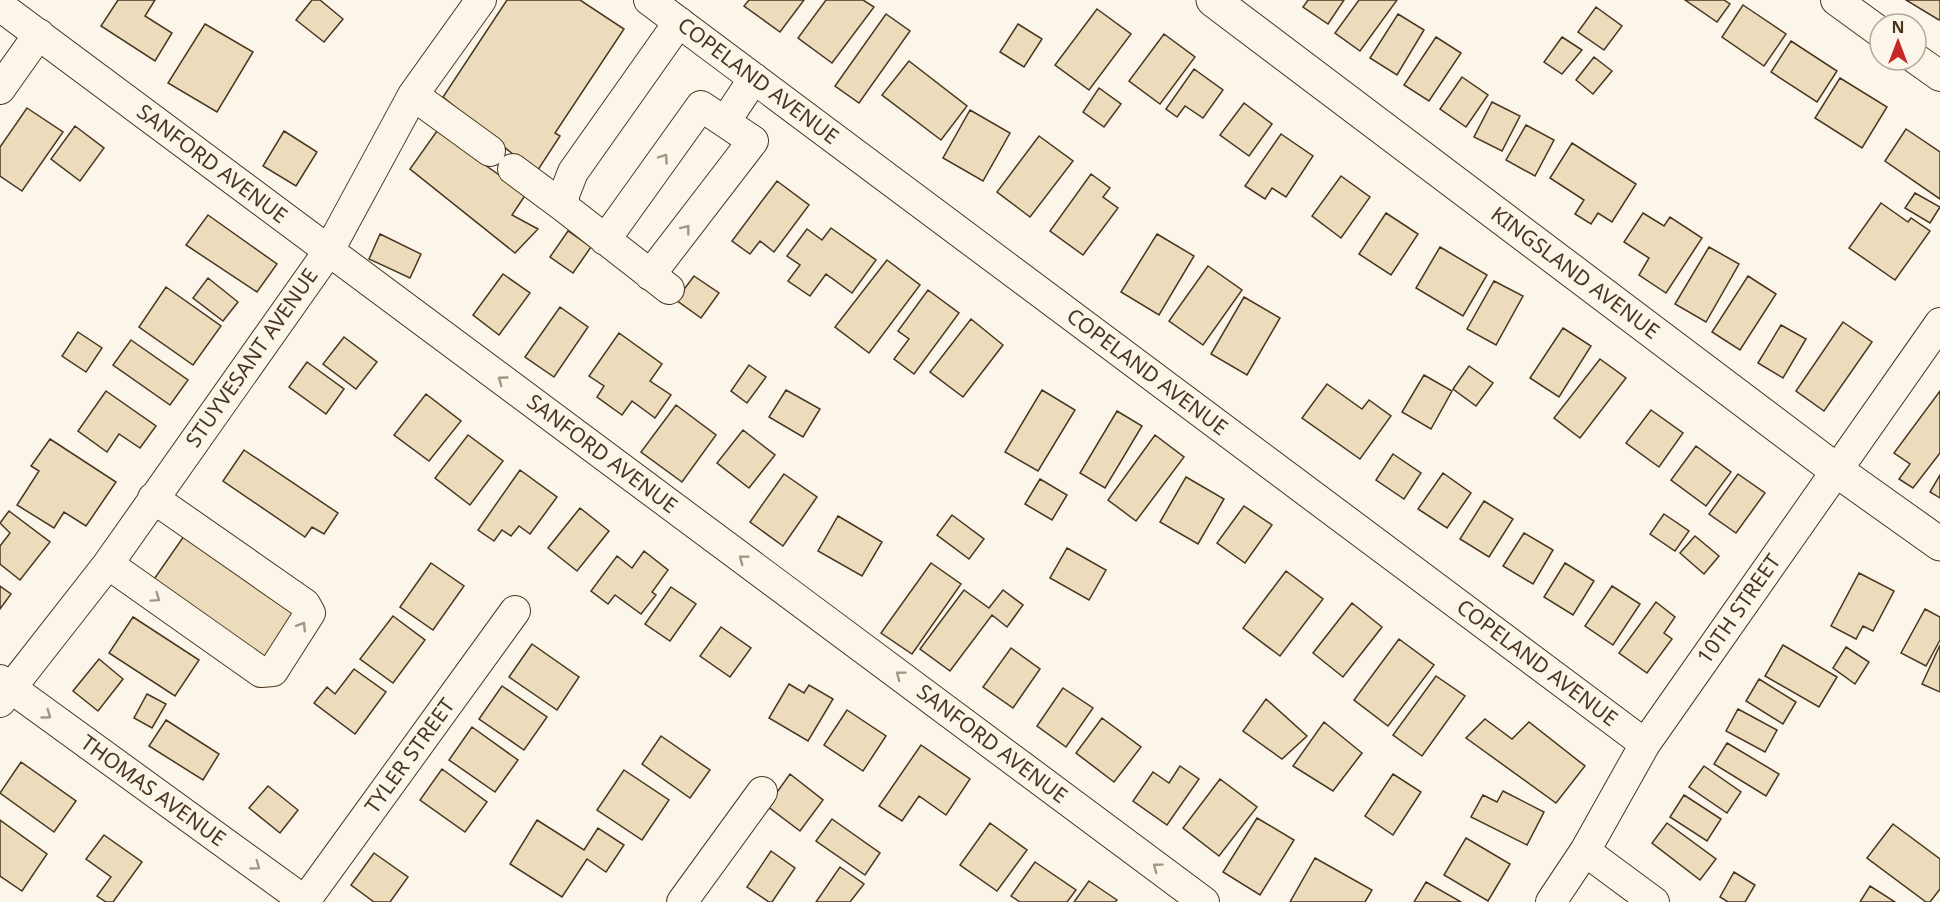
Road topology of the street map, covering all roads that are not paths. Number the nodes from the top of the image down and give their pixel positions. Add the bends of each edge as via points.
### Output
1 (481, 0) edge
2 (649, 0) edge
3 (1213, 0) edge
4 (1836, 0) edge
5 (0, 6) edge
6 (679, 22) junction
7 (1868, 23) edge
8 (39, 34) junction
9 (754, 78) junction
10 (0, 89) edge
11 (413, 95) junction
12 (713, 114) junction
13 (490, 151) dead end
14 (513, 169) dead end
15 (564, 207) junction
16 (605, 240) junction
17 (328, 252) junction
18 (1940, 323) edge
19 (1836, 470) junction
20 (153, 498) junction
21 (1940, 544) edge
22 (108, 564) junction
23 (515, 611) dead end
24 (3, 690) edge
25 (1645, 744) junction
26 (762, 792) dead end
27 (1585, 851) junction
28 (305, 902) edge
29 (682, 902) edge
30 (1204, 902) edge
31 (1551, 902) edge
32 (1654, 902) edge

1 - 11 street, STUYVESANT AVENUE
2 - 6 street, COPELAND AVENUE
3 - 19 main road, KINGSLAND AVENUE
4 - 7 street
5 - 8 street, SANFORD AVENUE
6 - 9 street, COPELAND AVENUE
6 - 15 street via 573,172
8 - 10 street
8 - 17 street, SANFORD AVENUE
9 - 12 street
9 - 25 street, COPELAND AVENUE
11 - 13 street
11 - 17 street, STUYVESANT AVENUE
16 -> 12 street
16 -> 12 street via 660,282 753,141
14 - 15 street
15 - 16 street
17 - 20 street, STUYVESANT AVENUE
30 -> 17 street, SANFORD AVENUE
18 - 19 street, 10TH STREET
19 - 21 main road, KINGSLAND AVENUE
19 - 25 street, 10TH STREET
20 - 22 street, STUYVESANT AVENUE
22 -> 20 street via 261,672 273,671 310,614 305,604
22 - 24 street, STUYVESANT AVENUE
23 - 28 street, TYLER STREET
24 -> 28 street, THOMAS AVENUE
25 - 27 street, 10TH STREET
26 - 29 street
27 - 31 street, 10TH STREET
27 - 32 street

